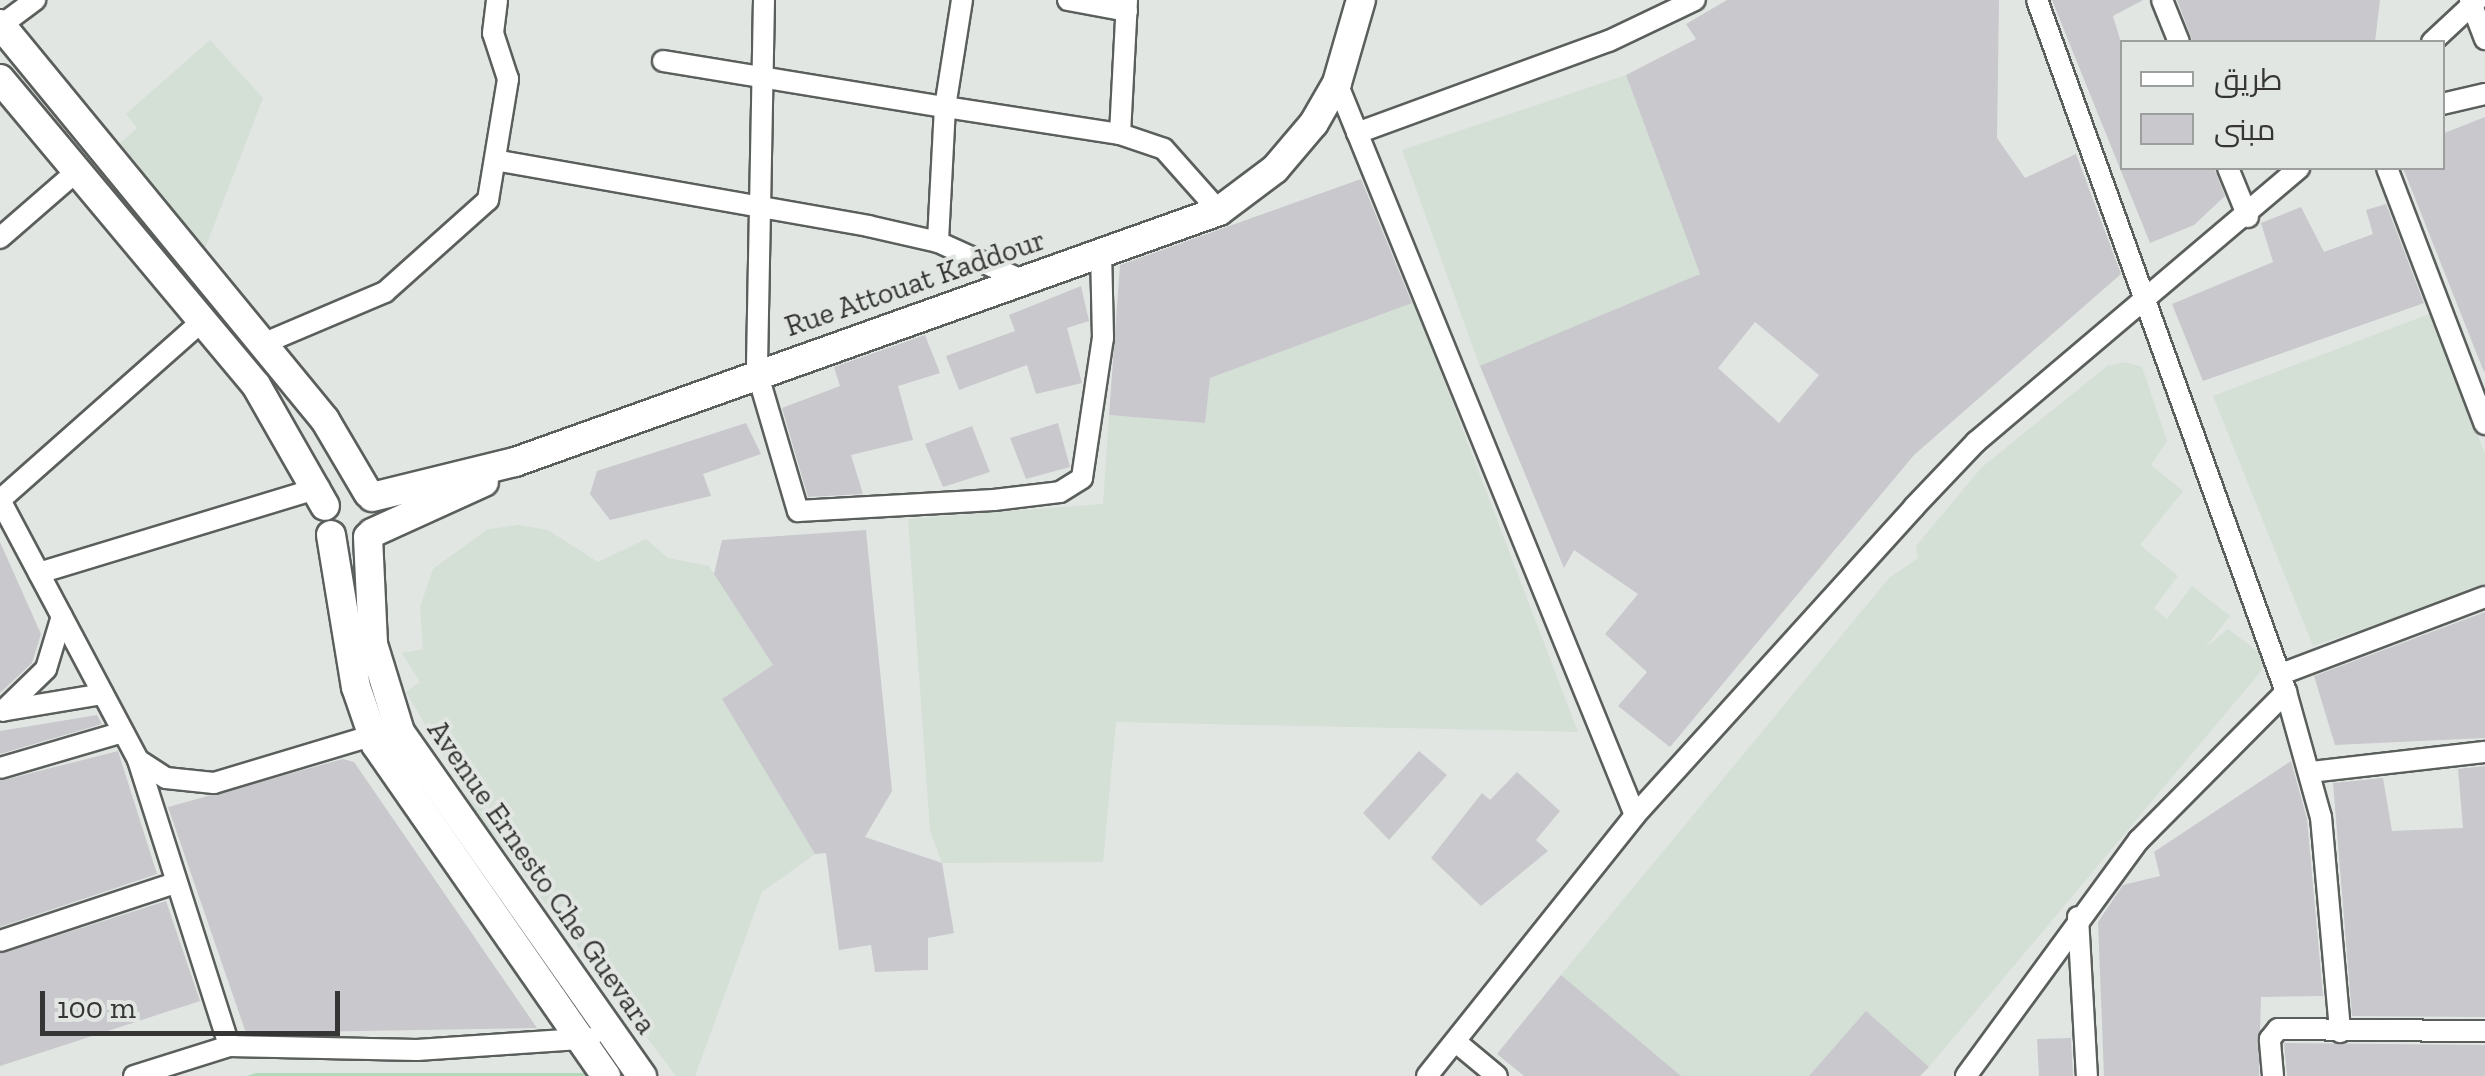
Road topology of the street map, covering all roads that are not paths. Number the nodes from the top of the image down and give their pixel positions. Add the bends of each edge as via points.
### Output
1 (35, 0) edge
2 (497, 0) edge
3 (764, 0) edge
4 (962, 0) edge
5 (1068, 0) edge
6 (1361, 0) edge
7 (1695, 0) edge
8 (2037, 0) edge
9 (2162, 0) edge
10 (2473, 2) edge
11 (1127, 6) edge
12 (0, 25) edge
13 (2485, 39) edge
14 (2178, 40) edge
15 (2434, 40) edge
16 (663, 62) dead end
17 (764, 78) junction
18 (0, 79) edge
19 (1337, 84) junction
20 (2485, 94) edge
21 (2445, 103) edge
22 (945, 108) junction
23 (1357, 133) junction
24 (1120, 134) junction
25 (500, 161) junction
26 (2229, 170) edge
27 (2297, 170) edge
28 (2388, 170) edge
29 (77, 171) junction
30 (761, 204) junction
31 (1219, 211) junction
32 (2248, 217) junction
33 (0, 238) edge
34 (938, 242) junction
35 (1101, 252) junction
36 (1024, 280) junction
37 (2152, 297) junction
38 (202, 321) junction
39 (260, 345) junction
40 (757, 372) junction
41 (2485, 424) edge
42 (515, 462) junction
43 (374, 496) junction
44 (322, 498) junction
45 (0, 500) edge
46 (331, 535) junction
47 (370, 535) junction
48 (10, 539) edge
49 (39, 573) junction
50 (2485, 597) edge
51 (62, 616) junction
52 (2284, 683) junction
53 (103, 694) junction
54 (1, 711) edge
55 (371, 736) junction
56 (130, 744) junction
57 (2485, 752) edge
58 (0, 768) edge
59 (2311, 772) junction
60 (1635, 816) junction
61 (175, 884) junction
62 (2078, 918) junction
63 (0, 940) edge
64 (609, 1028) junction
65 (2485, 1031) edge
66 (2340, 1032) junction
67 (582, 1042) junction
68 (1456, 1042) junction
69 (229, 1046) junction
70 (134, 1076) edge
71 (606, 1076) edge
72 (642, 1076) edge
73 (1427, 1076) edge
74 (1497, 1076) edge
75 (1966, 1076) edge
76 (2087, 1076) edge
77 (2274, 1076) edge

1 - 12 street
2 - 25 street via 493,33 508,80
3 - 17 street
4 - 22 street
5 - 11 street
6 - 19 main road, Rue Attouat Kaddour
7 - 23 street via 1610,42
8 - 37 street
9 - 14 street
10 - 13 street
10 - 15 street
11 - 24 street
12 - 39 main road
16 - 17 street
17 - 22 street
17 - 30 street
18 - 29 main road
19 - 23 street
19 - 31 main road, Rue Attouat Kaddour via 1294,150
20 - 21 street
22 - 24 street
22 - 34 street
23 - 60 street
24 - 31 street via 1164,149
25 - 30 street
25 - 39 street via 473,218 385,292
26 - 32 street
27 - 32 street
28 - 41 street
29 - 33 street
29 - 38 main road
30 - 34 street
30 - 40 street
31 - 35 main road, Rue Attouat Kaddour
32 - 37 street
34 - 36 street
35 - 36 main road, Rue Attouat Kaddour
35 - 40 street via 1094,432 1082,478 1060,492 798,512
36 - 40 main road, Rue Attouat Kaddour
37 - 52 street
37 - 60 street via 1976,442
38 - 44 main road via 273,408
38 - 45 street
39 - 43 main road via 325,420
40 - 42 main road, Rue Attouat Kaddour
42 - 43 main road, Rue Attouat Kaddour
42 - 47 main road
43 - 44 main road via 346,488
43 - 47 main road
44 - 46 main road
44 - 49 street
45 - 48 street
46 - 47 main road via 346,543
46 - 55 main road, Avenue Ernesto Che Guevara
47 - 64 main road, Avenue Ernesto Che Guevara via 373,644 388,709
48 - 49 street
49 - 51 street
50 - 52 street
51 - 53 street
51 - 54 street via 46,669
52 - 59 street
52 - 62 street
53 - 54 street
53 - 56 street
55 - 56 street via 196,786
55 - 67 main road, Avenue Ernesto Che Guevara
56 - 58 street
56 - 61 street
57 - 59 street
59 - 66 street
60 - 68 street
61 - 63 street
61 - 69 street
62 - 75 street
62 - 76 street
64 - 67 street
64 - 72 main road, Avenue Ernesto Che Guevara
65 - 66 street
66 - 77 street via 2274,1031
67 - 69 street
67 - 71 main road, Avenue Ernesto Che Guevara
68 - 73 street
68 - 74 street
69 - 70 street

